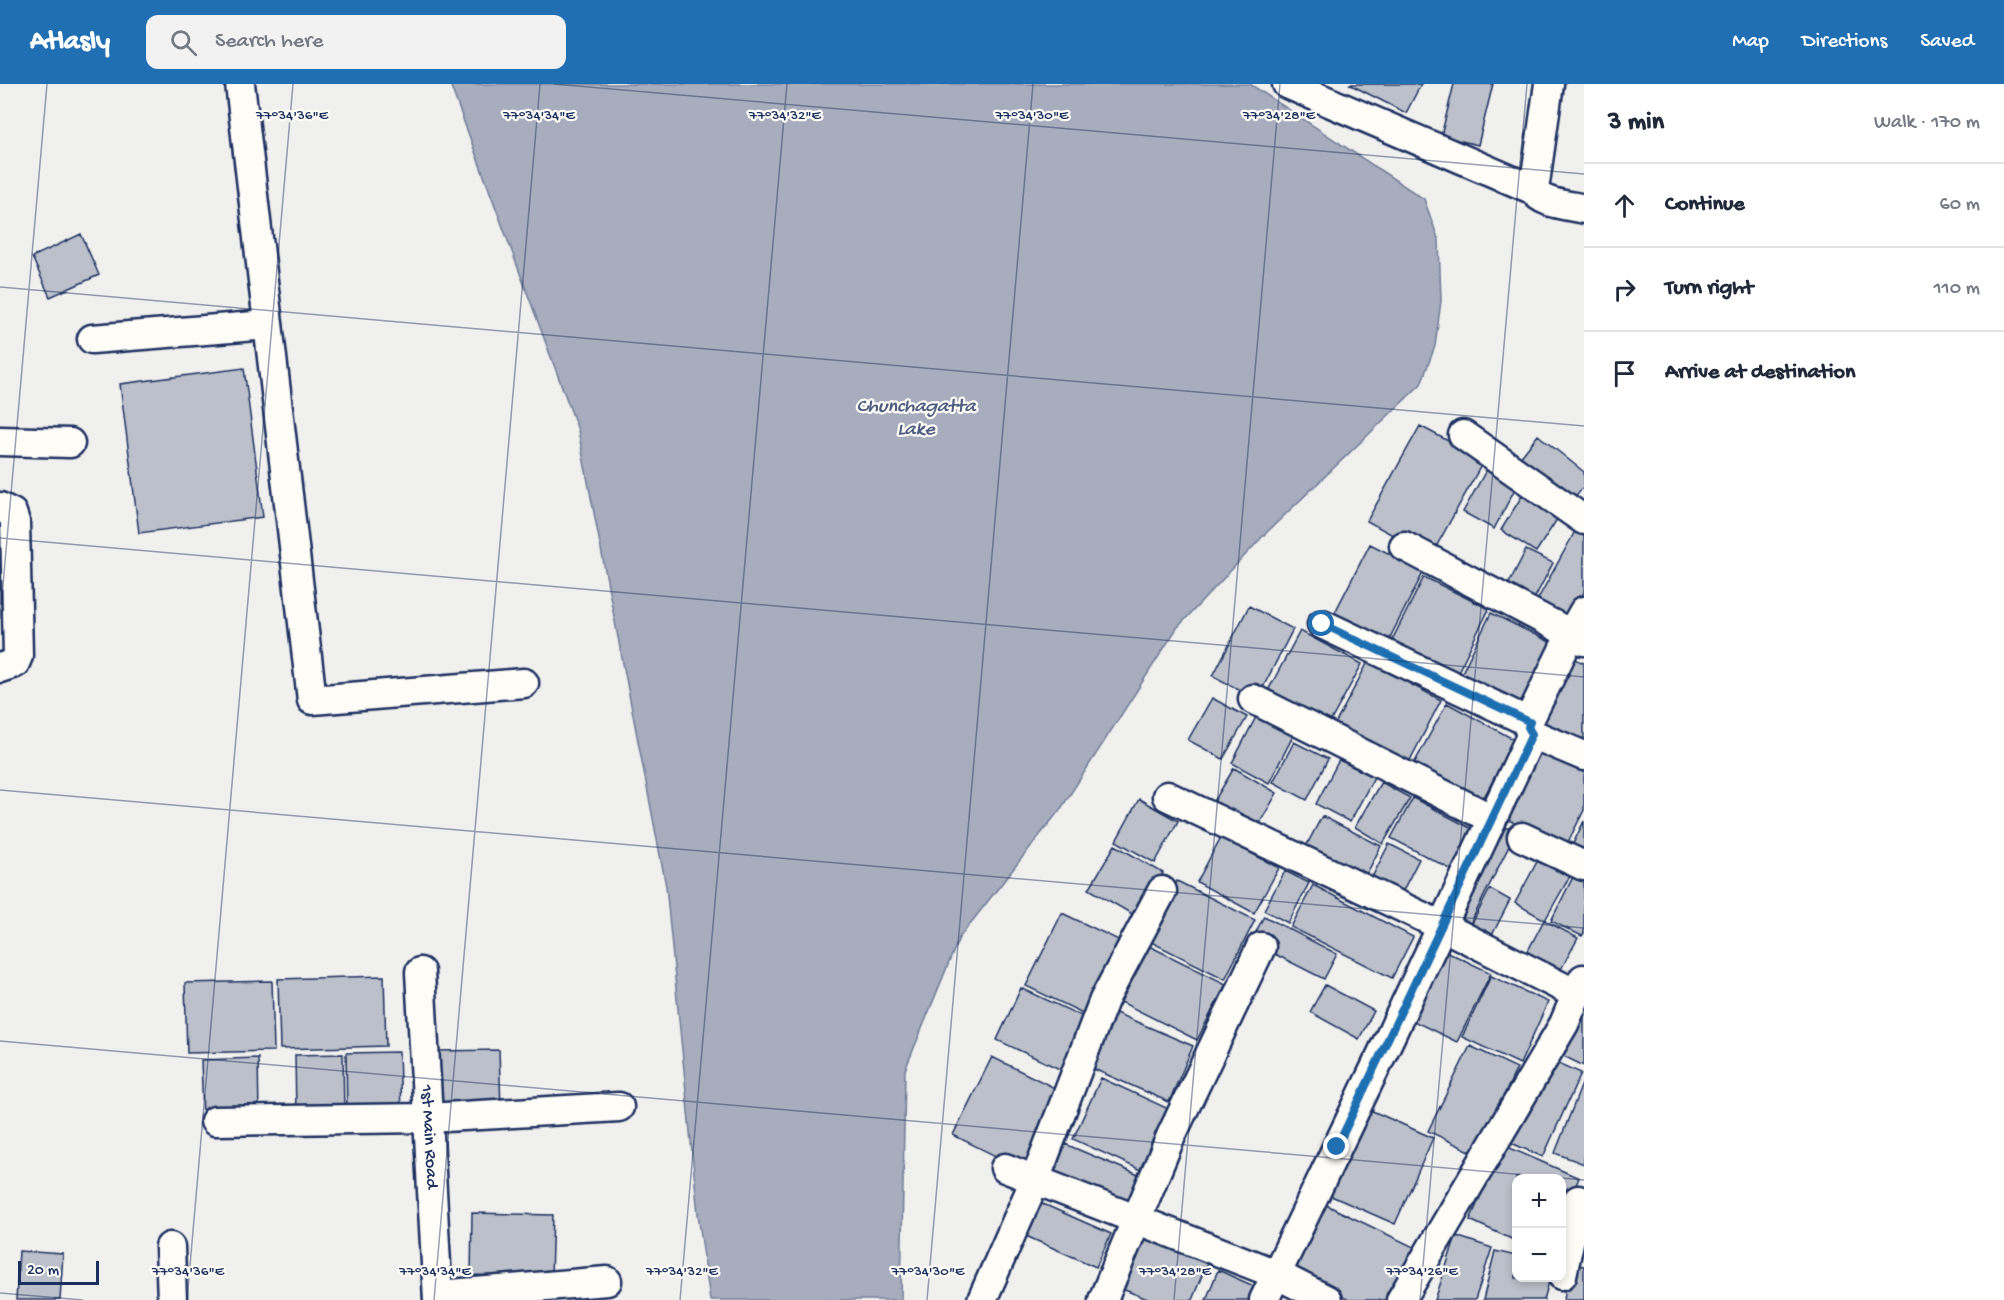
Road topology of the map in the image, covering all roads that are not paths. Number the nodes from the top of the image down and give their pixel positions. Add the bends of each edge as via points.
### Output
1 (240, 84) edge
2 (1287, 84) edge
3 (1549, 84) edge
4 (1534, 190) junction
5 (1584, 209) edge
6 (268, 326) junction
7 (92, 339) dead end
8 (1463, 435) dead end
9 (0, 441) edge
10 (70, 443) dead end
11 (0, 507) edge
12 (1584, 520) edge
13 (1404, 546) dead end
14 (1322, 624) dead end
15 (1580, 628) edge
16 (0, 668) edge
17 (524, 683) dead end
18 (1253, 699) dead end
19 (1531, 728) junction
20 (1584, 756) edge
21 (1167, 796) dead end
22 (1492, 819) junction
23 (1522, 837) dead end
24 (1584, 866) edge
25 (1162, 891) dead end
26 (1442, 926) junction
27 (1261, 947) dead end
28 (420, 972) dead end
29 (1579, 994) edge
30 (619, 1107) dead end
31 (428, 1118) junction
32 (215, 1121) dead end
33 (1005, 1168) dead end
34 (1035, 1180) junction
35 (1578, 1200) dead end
36 (1137, 1219) junction
37 (170, 1247) dead end
38 (1566, 1254) edge
39 (1276, 1274) junction
40 (607, 1281) dead end
41 (1560, 1282) edge
42 (438, 1297) edge
43 (172, 1300) edge
44 (982, 1300) edge
45 (1103, 1300) edge
46 (1264, 1300) edge
47 (1327, 1300) edge
48 (1401, 1300) edge
49 (1556, 1300) edge

1 - 6 street
2 - 4 street
3 - 4 street
4 - 5 street via 1544,199
6 - 7 street
6 - 17 street via 312,700
8 - 12 street
9 - 10 street
11 - 16 street via 12,513 15,522 18,656 15,663
13 - 15 street
14 - 19 street
15 - 19 street
18 - 22 street
19 - 20 street
19 - 22 street
21 - 26 street
22 - 26 street
23 - 24 street
25 - 34 street via 1104,1000
26 - 29 street
26 - 39 street
27 - 36 street via 1171,1136
28 - 31 street, 1st Main Road
29 - 48 street
30 - 31 street
31 - 32 street
31 - 42 street, 1st Main Road
33 - 34 street
34 - 36 street
34 - 44 street
35 - 38 street
36 - 39 street
36 - 45 street
37 - 43 street
39 - 46 street
39 - 47 street
40 - 42 street
41 - 49 street

